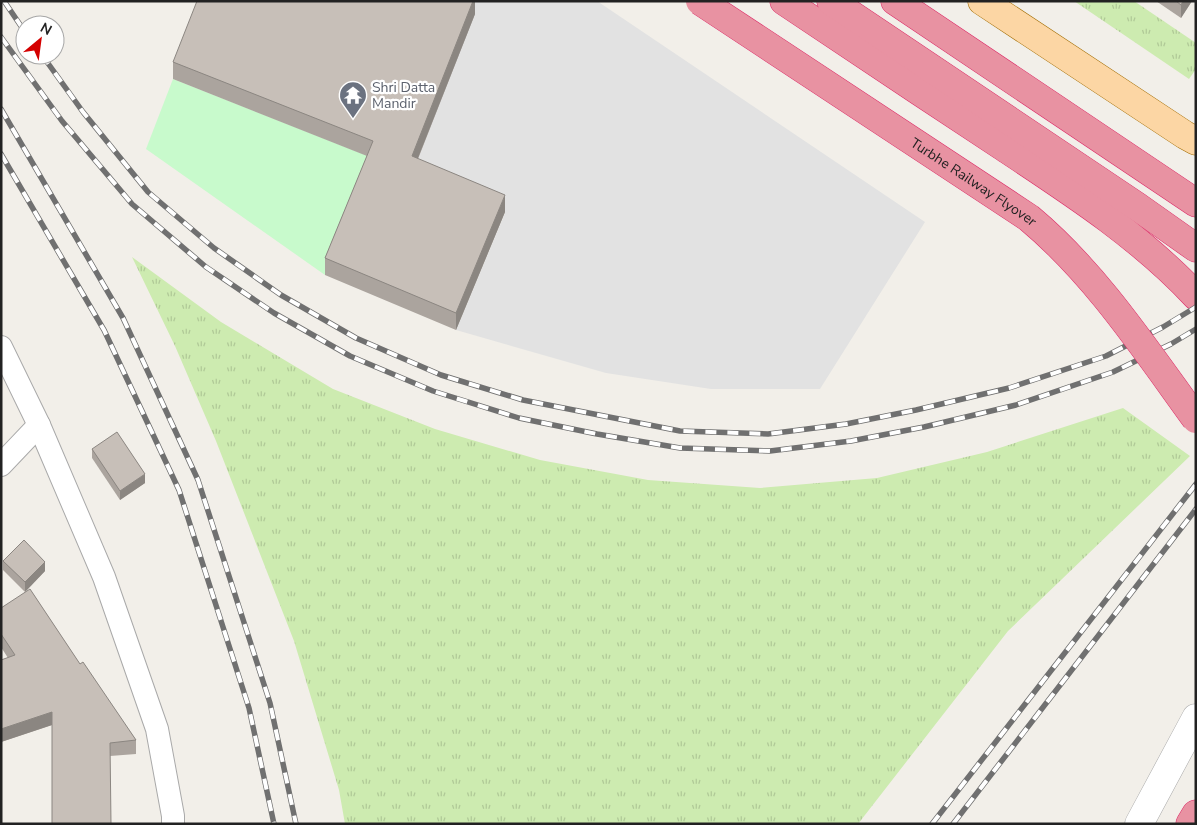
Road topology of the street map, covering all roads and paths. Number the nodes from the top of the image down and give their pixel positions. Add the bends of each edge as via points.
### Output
1 (700, 1) edge
2 (784, 1) edge
3 (831, 1) edge
4 (895, 1) edge
5 (982, 1) edge
6 (1196, 141) edge
7 (1157, 176) junction
8 (1196, 197) edge
9 (1196, 202) edge
10 (1196, 248) edge
11 (1196, 296) edge
12 (1, 347) edge
13 (1196, 419) edge
14 (39, 425) junction
15 (1, 465) edge
16 (1196, 718) edge
17 (1196, 814) edge
18 (173, 824) edge
19 (1139, 824) edge
20 (1190, 824) edge

1 - 13 highway, Turbhe Railway Flyover, bridge via 1029,218 1053,238 1112,303
2 - 11 highway via 1123,230
3 - 10 highway
4 - 7 highway
5 - 6 main road
7 - 8 highway
7 - 9 highway
12 - 14 street
14 - 15 street
14 - 18 street via 104,577 157,728
16 - 19 street
17 - 20 highway

